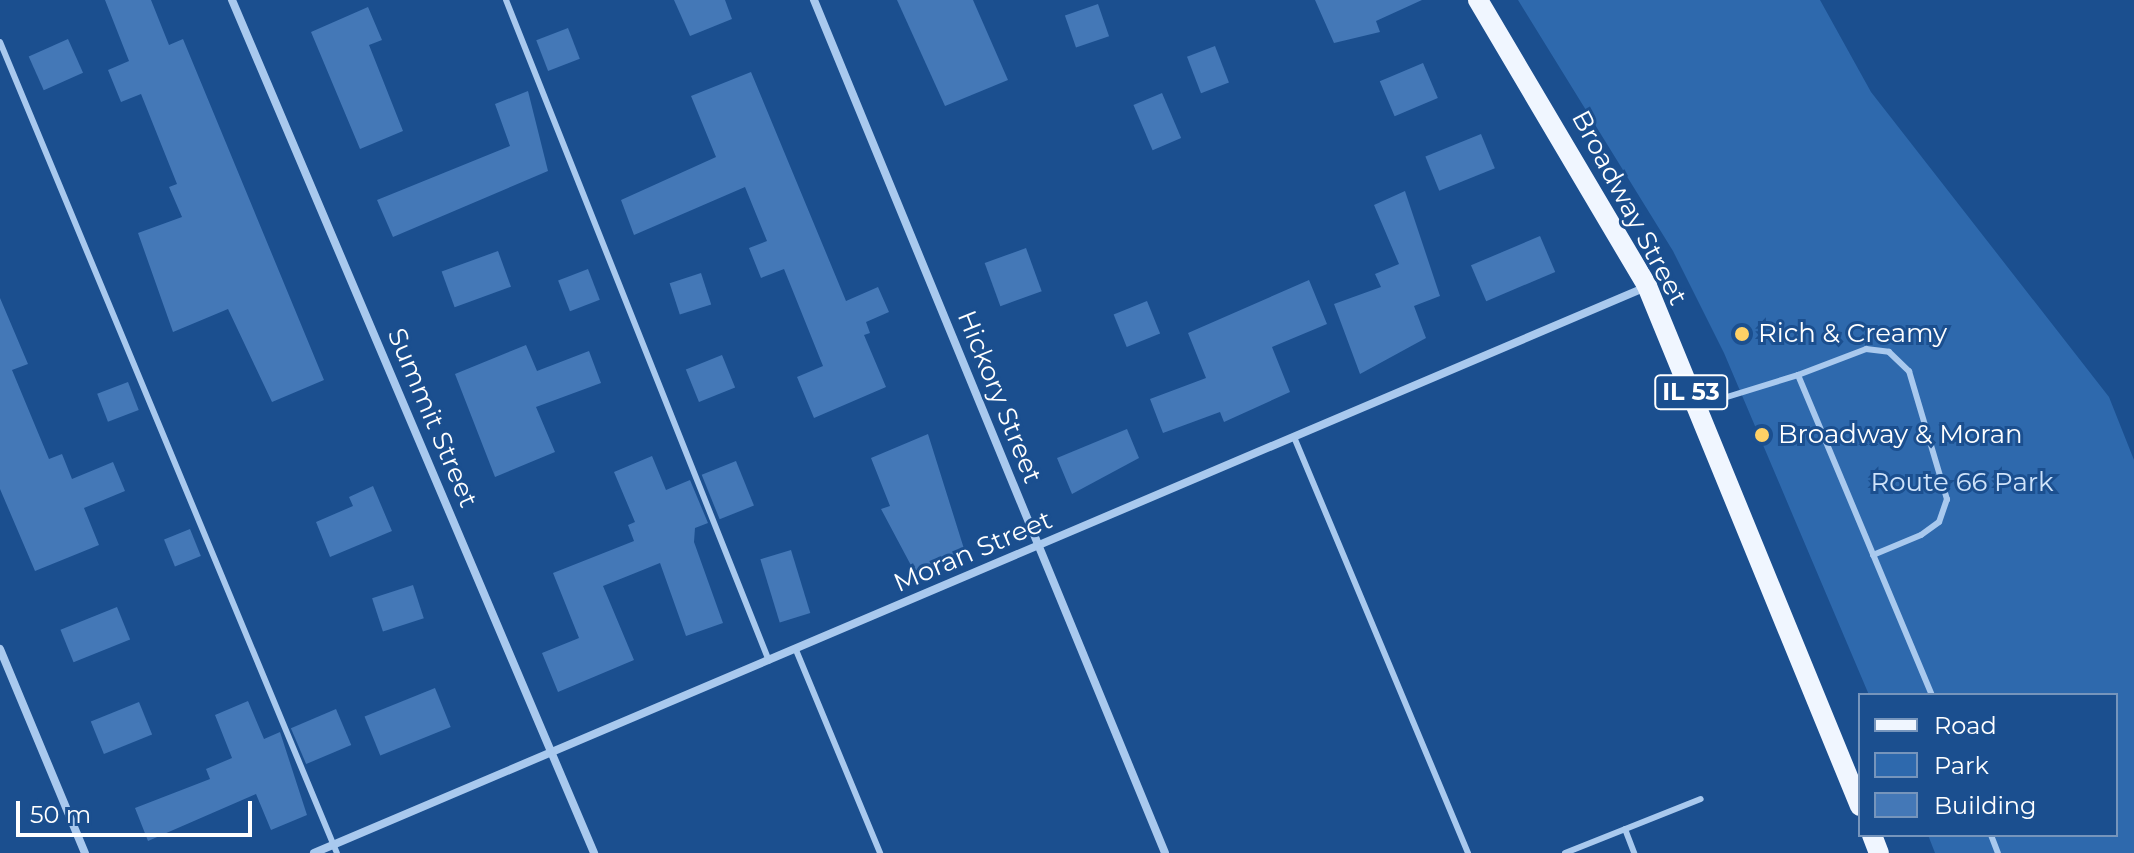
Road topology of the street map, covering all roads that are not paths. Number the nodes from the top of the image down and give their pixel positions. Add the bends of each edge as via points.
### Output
1 (232, 0) edge
2 (506, 0) edge
3 (814, 0) edge
4 (1478, 0) edge
5 (0, 42) edge
6 (1647, 286) junction
7 (1798, 375) junction
8 (1697, 407) junction
9 (1294, 437) junction
10 (1039, 546) junction
11 (1873, 555) junction
12 (0, 649) edge
13 (796, 650) junction
14 (769, 661) junction
15 (1931, 693) edge
16 (553, 754) junction
17 (1701, 799) dead end
18 (1858, 801) edge
19 (1625, 829) junction
20 (336, 849) edge
21 (85, 853) edge
22 (314, 853) edge
23 (594, 853) edge
24 (880, 853) edge
25 (1165, 853) edge
26 (1468, 853) edge
27 (1565, 853) edge
28 (1634, 853) edge

1 - 16 street, Summit Street
2 - 14 lane
3 - 10 street, Hickory Street
4 - 6 main road, Broadway Street / IL 53
5 - 20 lane
6 - 8 main road, Broadway Street / IL 53
6 - 9 street, Moran Street
7 - 8 lane
7 - 11 lane
7 - 11 lane via 1866,349 1889,352 1909,371 1947,499 1939,522
8 - 18 main road, Broadway Street / IL 53
9 - 10 street, Moran Street
9 - 26 lane
10 - 13 street, Moran Street
10 - 25 street, Hickory Street
11 - 15 lane
12 - 21 street
13 - 14 street, Moran Street
13 - 24 lane
14 - 16 street, Moran Street
16 - 20 street, Moran Street
16 - 23 street, Summit Street
17 - 19 lane
19 - 27 lane
19 - 28 lane
20 - 22 street, Moran Street

